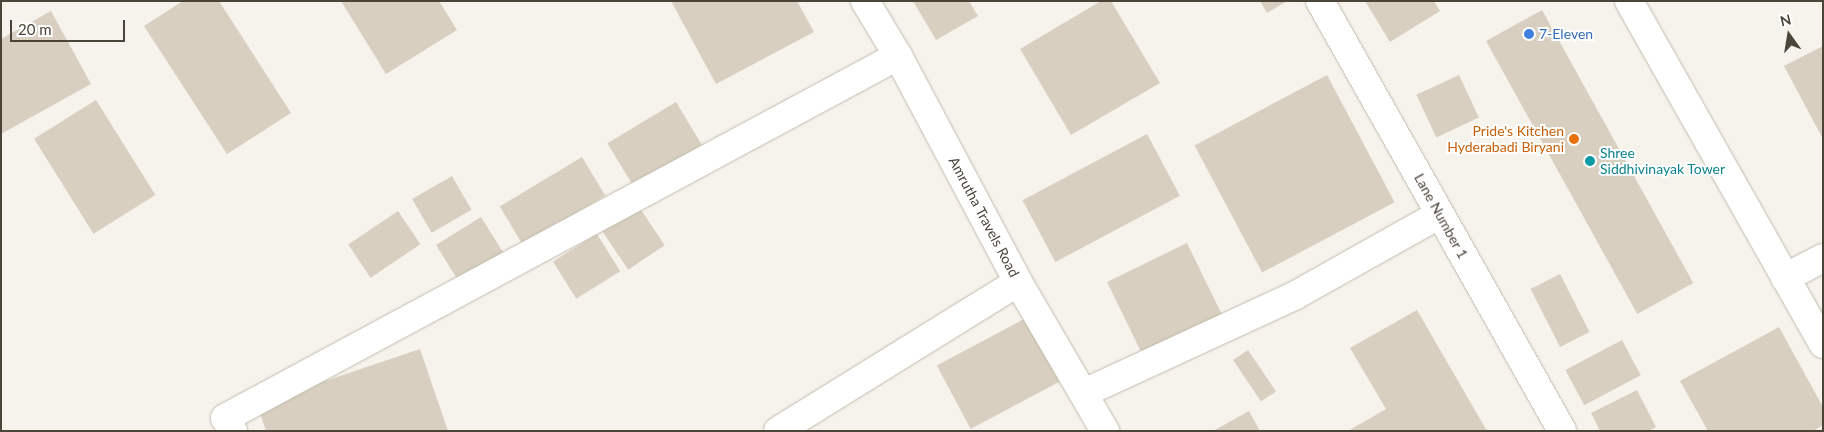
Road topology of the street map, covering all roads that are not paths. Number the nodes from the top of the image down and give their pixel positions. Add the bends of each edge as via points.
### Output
1 (865, 1) edge
2 (1320, 1) edge
3 (1629, 1) edge
4 (898, 56) junction
5 (1440, 214) junction
6 (1823, 258) edge
7 (1785, 278) junction
8 (1018, 282) junction
9 (1823, 344) edge
10 (1084, 393) junction
11 (233, 431) edge
12 (778, 431) edge
13 (1106, 431) edge
14 (1562, 431) edge

1 - 4 street, Amrutha Travels Road
2 - 5 street, Lane Number 1
3 - 7 street
4 - 8 street, Amrutha Travels Road
4 - 11 street via 225,418
5 - 10 street via 1294,296
5 - 14 street, Lane Number 1
6 - 7 street
7 - 9 street
8 - 10 street, Amrutha Travels Road
8 - 12 street
10 - 13 street, Amrutha Travels Road

